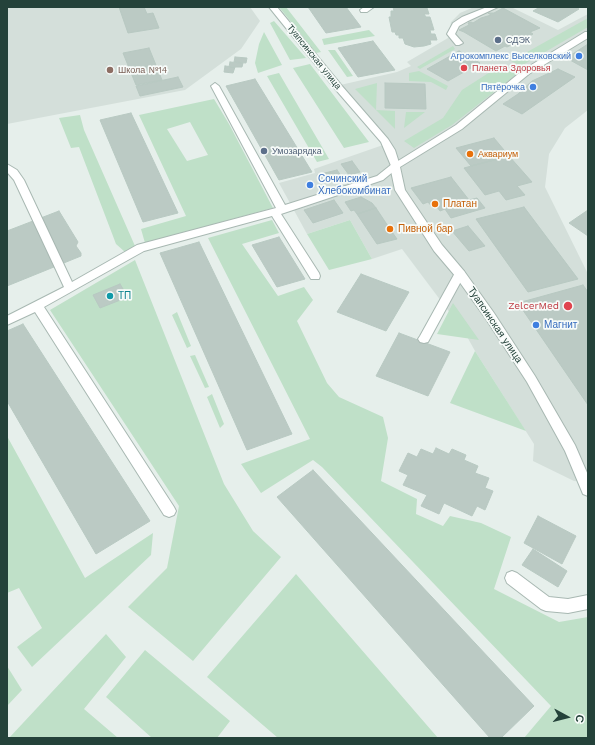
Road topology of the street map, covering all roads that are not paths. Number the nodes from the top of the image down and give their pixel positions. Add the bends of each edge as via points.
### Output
1 (273, 7) edge
2 (494, 7) edge
3 (588, 34) edge
4 (459, 43) dead end
5 (215, 86) dead end
6 (395, 166) junction
7 (7, 167) edge
8 (278, 211) junction
9 (460, 274) junction
10 (315, 276) dead end
11 (70, 289) junction
12 (37, 305) junction
13 (7, 321) edge
14 (424, 339) dead end
15 (588, 490) edge
16 (169, 511) dead end
17 (512, 578) dead end
18 (588, 602) edge

1 - 6 street, Туапсинская улица via 385,141
2 - 4 street via 456,25 451,34
3 - 6 street via 526,72 459,127
5 - 8 street
6 - 8 street via 380,178
6 - 9 street, Туапсинская улица via 400,190 438,248
7 - 11 street via 19,180
8 - 10 street
8 - 11 street via 141,248
9 - 14 street
9 - 15 street, Туапсинская улица via 531,379 570,449
11 - 12 street
12 - 13 street
12 - 16 street
17 - 18 street via 546,604 568,606

